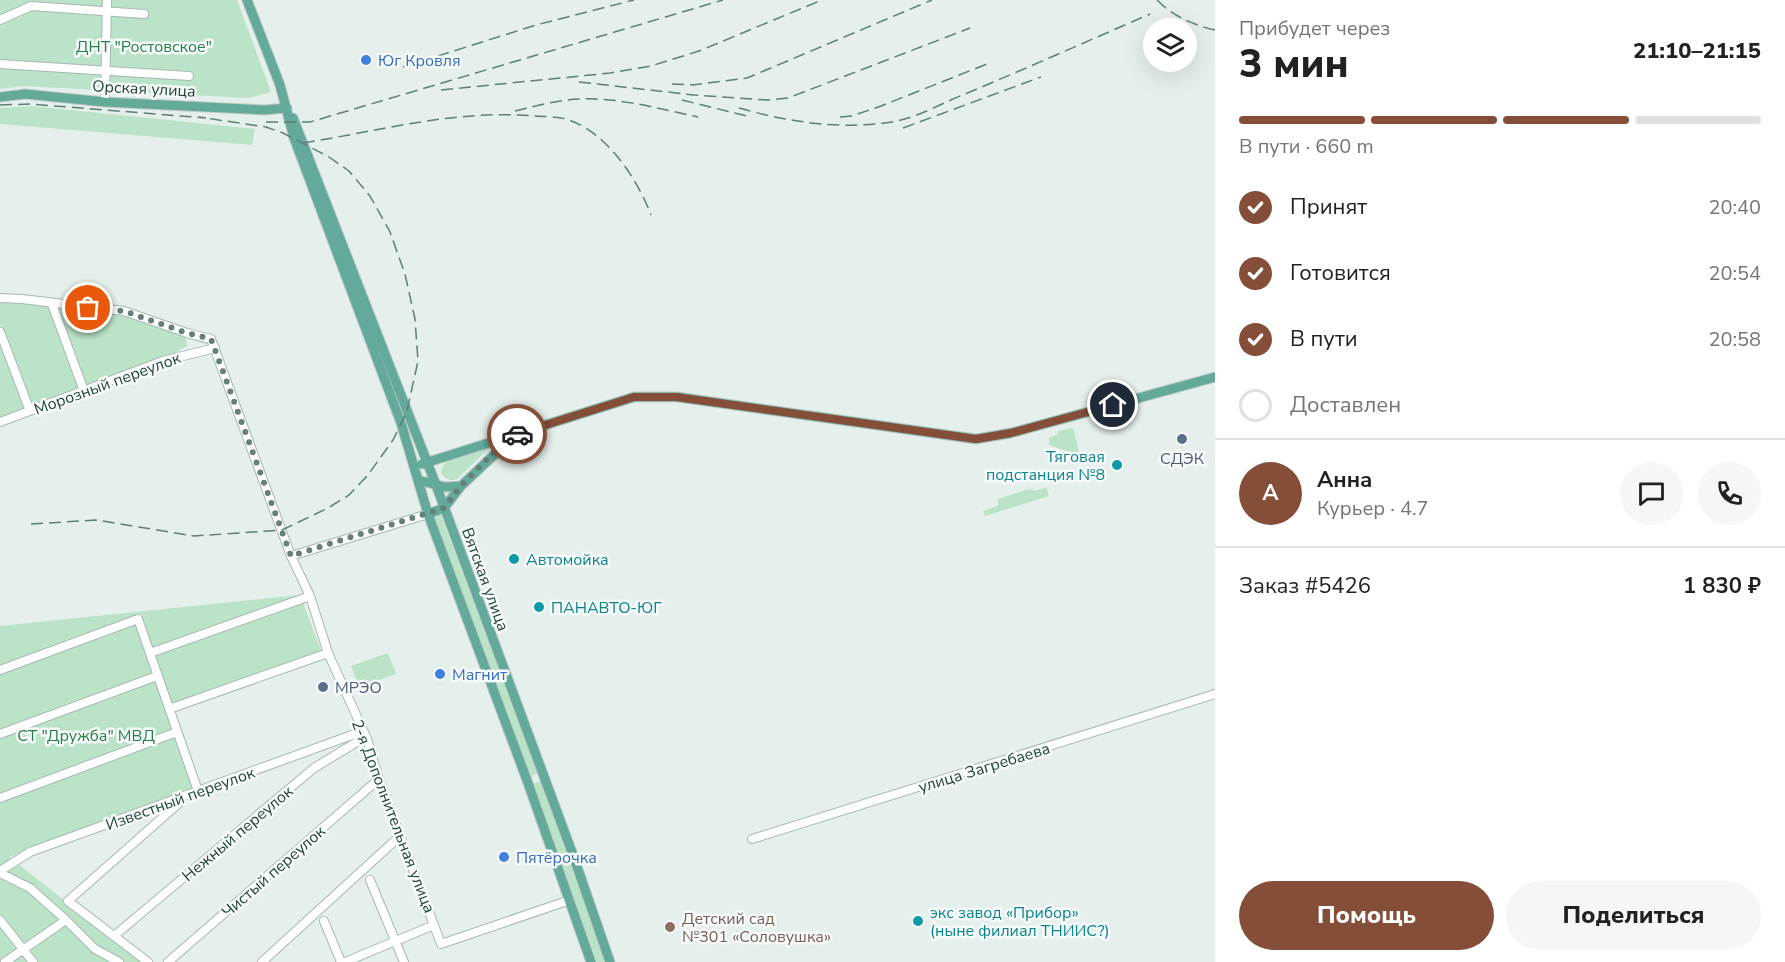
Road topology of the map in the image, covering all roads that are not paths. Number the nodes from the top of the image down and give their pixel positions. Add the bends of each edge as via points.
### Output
1 (108, 0) edge
2 (247, 0) edge
3 (107, 12) junction
4 (144, 14) dead end
5 (0, 20) edge
6 (0, 64) edge
7 (105, 71) junction
8 (189, 76) dead end
9 (0, 97) edge
10 (105, 102) junction
11 (288, 108) junction
12 (0, 298) edge
13 (52, 304) junction
14 (0, 332) edge
15 (215, 348) junction
16 (1215, 377) edge
17 (84, 391) junction
18 (30, 411) junction
19 (0, 422) edge
20 (516, 434) junction
21 (427, 462) junction
22 (414, 466) junction
23 (418, 480) junction
24 (436, 485) junction
25 (461, 486) junction
26 (444, 508) junction
27 (428, 514) junction
28 (291, 556) junction
29 (310, 596) junction
30 (150, 653) junction
31 (328, 653) junction
32 (0, 670) edge
33 (157, 676) junction
34 (1215, 694) edge
35 (169, 709) junction
36 (177, 732) junction
37 (0, 734) edge
38 (364, 734) junction
39 (544, 777) junction
40 (379, 779) junction
41 (528, 783) junction
42 (198, 791) junction
43 (0, 798) edge
44 (179, 798) junction
45 (400, 836) junction
46 (752, 839) dead end
47 (0, 872) edge
48 (370, 880) dead end
49 (570, 900) junction
50 (0, 920) edge
51 (66, 920) junction
52 (324, 921) dead end
53 (434, 925) junction
54 (114, 936) junction
55 (396, 940) junction
56 (23, 949) junction
57 (4, 962) edge
58 (33, 962) edge
59 (119, 962) edge
60 (148, 962) edge
61 (168, 962) edge
62 (262, 962) edge
63 (343, 962) edge
64 (404, 962) edge
65 (591, 962) edge
66 (610, 962) edge

1 - 3 street
2 - 11 main road, Вятская улица
3 - 4 street
3 - 5 street via 31,6
3 - 7 street
6 - 7 street
7 - 8 street
7 - 10 street
9 - 10 main road, Орская улица via 25,94
10 - 11 main road, Орская улица
11 - 21 main road, Вятская улица
11 - 22 main road, Вятская улица via 294,138 402,423
12 - 13 street
13 - 15 street, 2-я Дополнительная улица via 124,311 211,339
13 - 17 street
14 - 18 street
15 - 17 street, Морозный переулок via 163,361
15 - 28 street, 2-я Дополнительная улица
16 - 20 main road via 976,439 654,396 634,397
17 - 18 street, Морозный переулок
18 - 19 street, Морозный переулок
20 - 21 main road
20 - 25 main road
21 - 22 main road
21 - 24 main road, Вятская улица
22 - 23 main road, Вятская улица
23 - 24 main road
23 - 27 main road, Вятская улица
24 - 25 main road
24 - 26 main road, Вятская улица
25 - 26 main road
26 - 27 main road
26 - 39 main road, Вятская улица
27 - 28 street
27 - 41 main road, Вятская улица
28 - 29 street, 2-я Дополнительная улица
29 - 30 street
29 - 31 street, 2-я Дополнительная улица
30 - 32 street via 138,619
30 - 33 street
31 - 35 street
31 - 38 street, 2-я Дополнительная улица
33 - 35 street
33 - 37 street
34 - 46 street, улица Загребаева
35 - 36 street
36 - 42 street
36 - 43 street
38 - 40 street, 2-я Дополнительная улица
38 - 42 street, Известный переулок
38 - 54 street, Нежный переулок via 314,768
39 - 41 main road via 535,776
39 - 66 main road, Вятская улица
40 - 45 street, 2-я Дополнительная улица
40 - 61 street, Чистый переулок
41 - 49 main road, Вятская улица
42 - 44 street, Известный переулок
44 - 47 street, Известный переулок via 30,852
44 - 54 street via 179,803 68,901
45 - 53 street, 2-я Дополнительная улица
45 - 62 street
47 - 51 street via 30,888
48 - 55 street
49 - 53 street, 2-я Дополнительная улица via 441,944
49 - 65 main road, Вятская улица
50 - 56 street
51 - 56 street
51 - 59 street via 95,949
52 - 63 street
53 - 55 street
54 - 60 street
55 - 63 street
55 - 64 street
56 - 57 street
56 - 58 street

